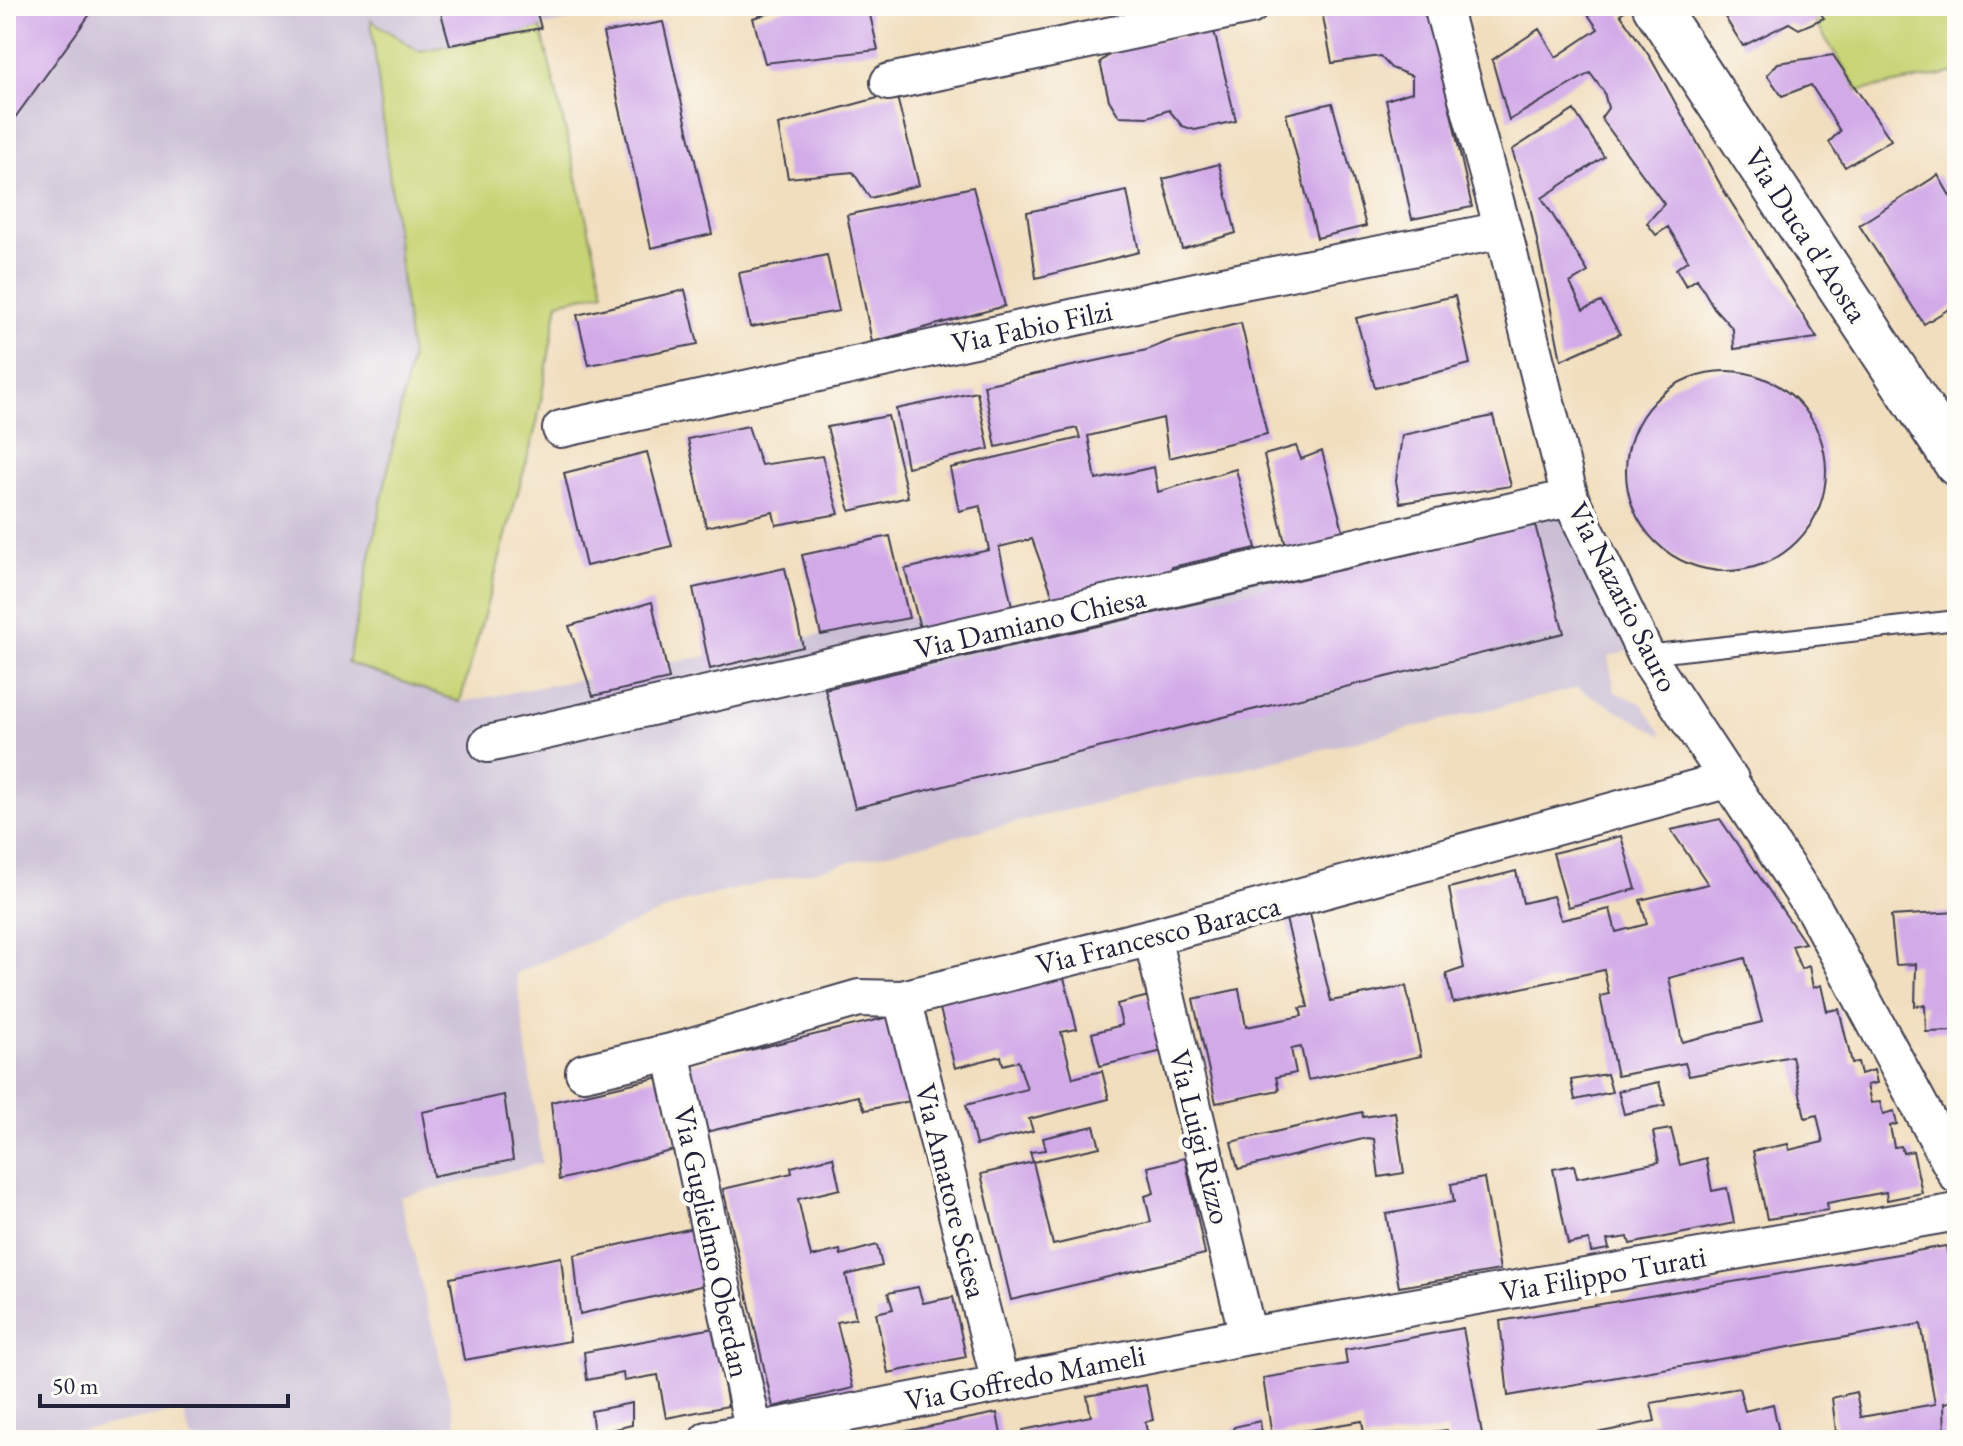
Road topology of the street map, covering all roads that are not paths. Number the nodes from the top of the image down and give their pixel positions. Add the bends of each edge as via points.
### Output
1 (1250, 6) edge
2 (1442, 6) edge
3 (1655, 6) edge
4 (889, 82) dead end
5 (1503, 230) junction
6 (561, 429) dead end
7 (1957, 464) edge
8 (1570, 498) junction
9 (1957, 620) edge
10 (1646, 655) junction
11 (488, 744) dead end
12 (1730, 779) junction
13 (1152, 937) junction
14 (902, 999) junction
15 (671, 1052) junction
16 (584, 1072) dead end
17 (1957, 1175) edge
18 (1957, 1212) edge
19 (1248, 1336) junction
20 (1000, 1382) junction
21 (754, 1432) junction
22 (708, 1440) edge

1 - 4 street
2 - 5 street, Via Nazario Sauro
3 - 7 street, Via Duca d'Aosta
5 - 6 street, Via Fabio Filzi via 1223,285
5 - 8 street, Via Nazario Sauro
8 - 10 street, Via Nazario Sauro
8 - 11 street, Via Damiano Chiesa
9 - 10 lane
10 - 12 street, Via Nazario Sauro
12 - 13 street, Via Francesco Baracca
12 - 17 street, Via Nazario Sauro via 1815,911
13 - 14 street, Via Francesco Baracca
13 - 19 street, Via Luigi Rizzo
14 - 15 street, Via Francesco Baracca via 859,998
14 - 20 street, Via Amatore Sciesa
15 - 16 street, Via Francesco Baracca
15 - 21 street, Via Guglielmo Oberdan
18 - 19 street, Via Filippo Turati
19 - 20 street, Via Goffredo Mameli
20 - 21 street, Via Goffredo Mameli
21 - 22 street, Via Goffredo Mameli

